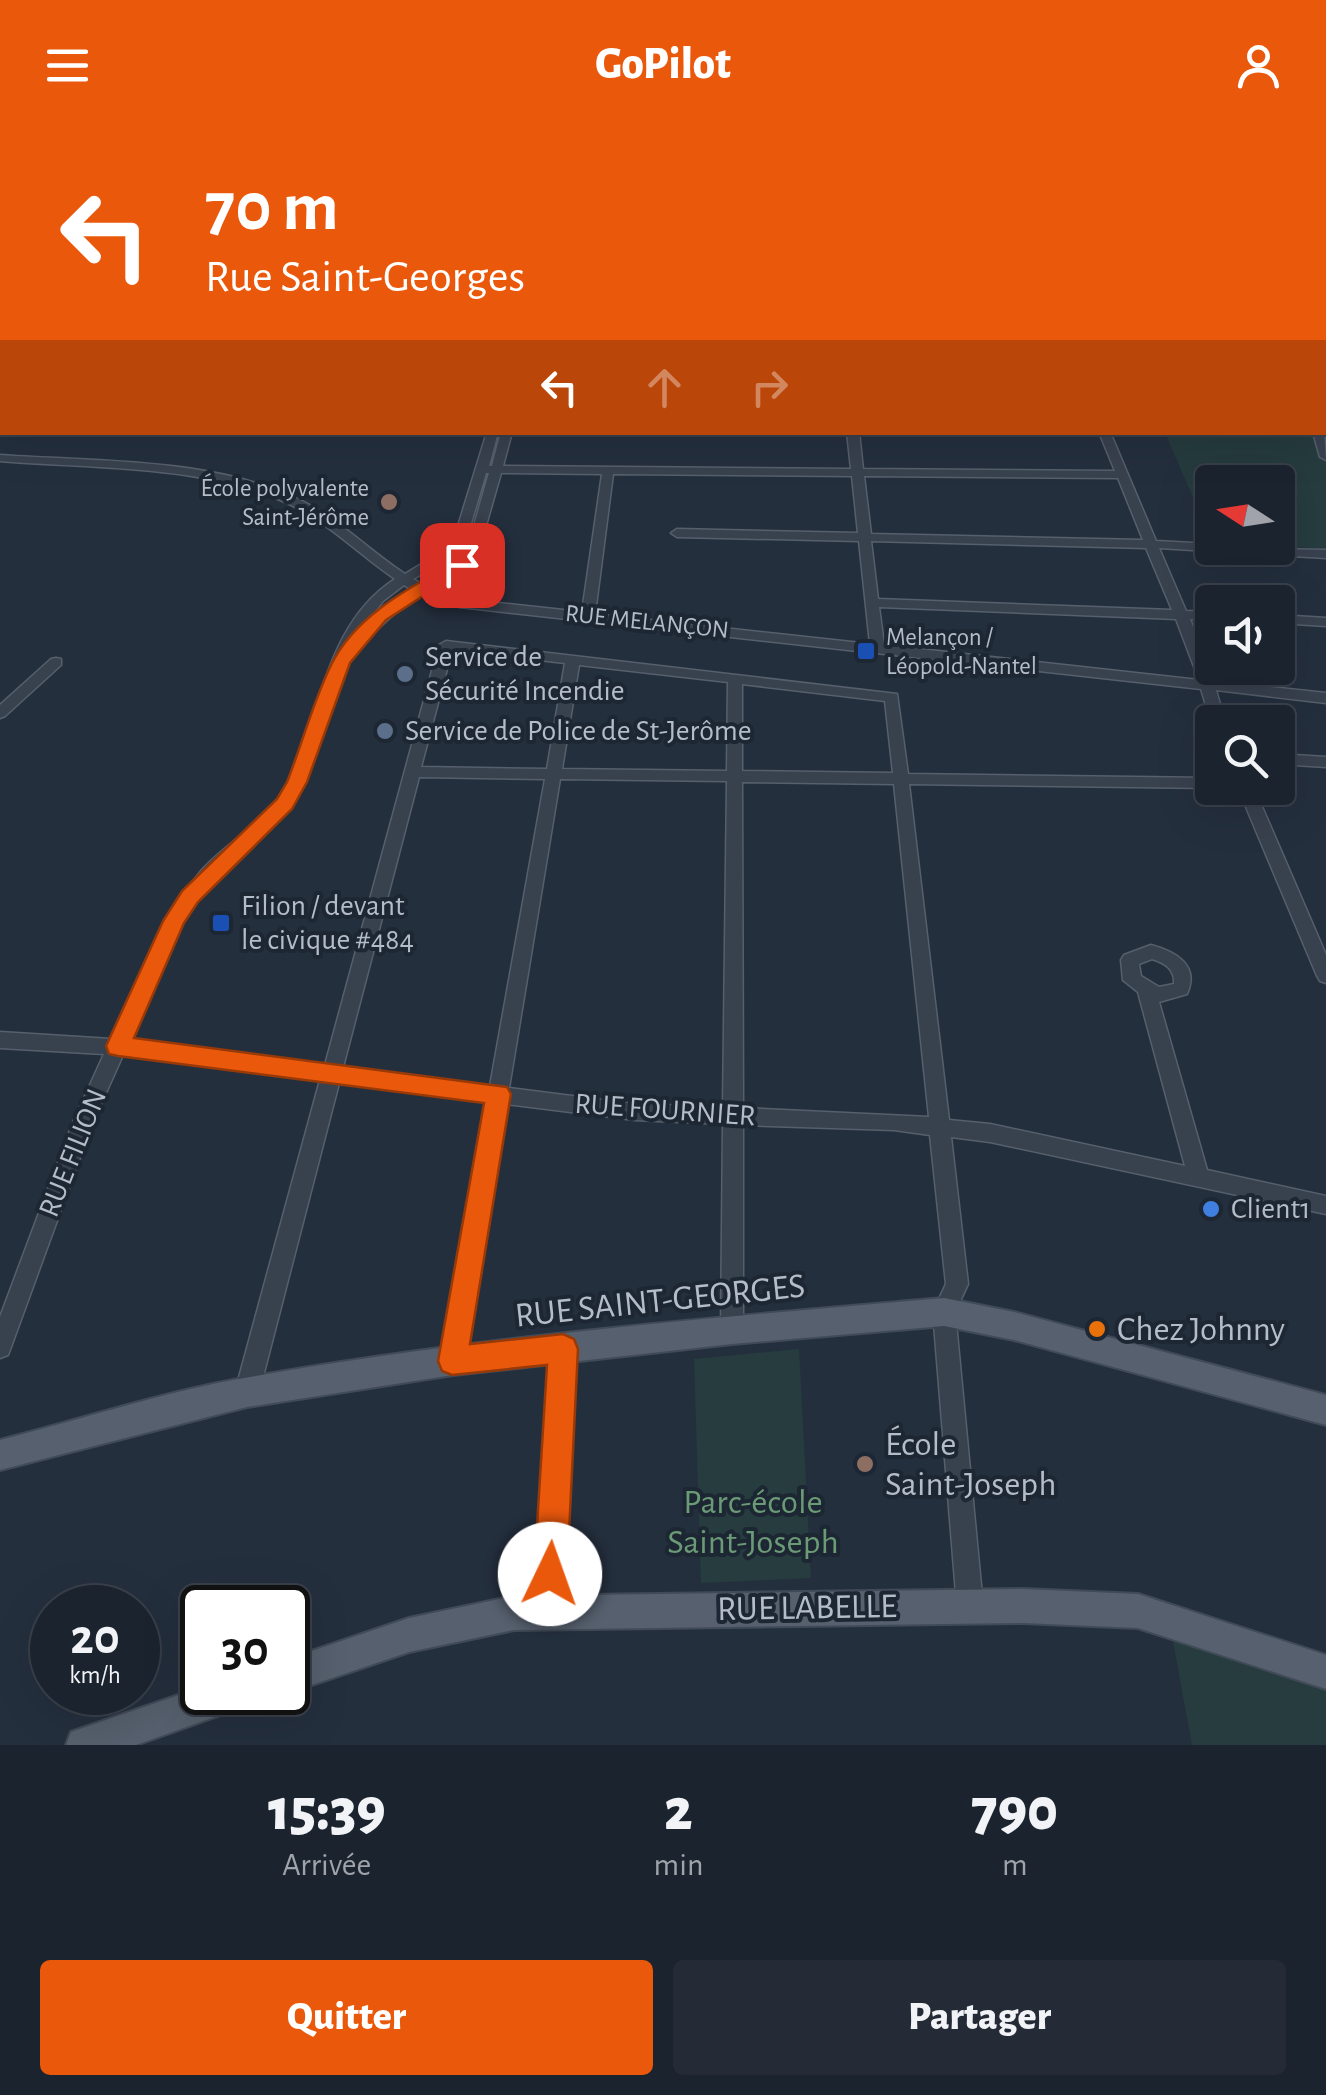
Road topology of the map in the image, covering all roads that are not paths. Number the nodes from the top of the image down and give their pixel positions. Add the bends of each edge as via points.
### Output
1 (493, 435) edge
2 (506, 435) edge
3 (853, 435) edge
4 (1105, 435) edge
5 (0, 458) edge
6 (488, 470) junction
7 (608, 470) junction
8 (858, 473) junction
9 (1122, 476) junction
10 (677, 532) dead end
11 (865, 536) junction
12 (1151, 544) junction
13 (1326, 554) edge
14 (402, 580) junction
15 (420, 589) junction
16 (873, 602) junction
17 (1180, 614) junction
18 (1195, 615) edge
19 (588, 616) junction
20 (1295, 620) edge
21 (1326, 622) edge
22 (876, 647) junction
23 (1195, 654) edge
24 (573, 659) junction
25 (56, 662) dead end
26 (341, 662) junction
27 (735, 678) junction
28 (1195, 683) edge
29 (1215, 685) edge
30 (1326, 698) edge
31 (0, 712) edge
32 (1295, 760) edge
33 (1326, 762) edge
34 (412, 772) junction
35 (553, 774) junction
36 (735, 777) junction
37 (900, 779) junction
38 (1195, 783) edge
39 (1253, 805) edge
40 (1326, 976) edge
41 (1147, 992) dead end
42 (0, 1040) edge
43 (118, 1046) junction
44 (332, 1074) junction
45 (498, 1094) junction
46 (733, 1116) junction
47 (941, 1127) junction
48 (1198, 1175) junction
49 (1326, 1205) edge
50 (944, 1312) junction
51 (4, 1327) edge
52 (732, 1330) junction
53 (0, 1346) edge
54 (563, 1349) junction
55 (452, 1361) junction
56 (246, 1392) junction
57 (1326, 1410) edge
58 (0, 1454) edge
59 (970, 1606) junction
60 (548, 1612) junction
61 (310, 1668) edge
62 (1326, 1672) edge
63 (180, 1712) edge
64 (84, 1745) edge

1 - 6 street, RUE FILION
2 - 6 street, RUE FILION
3 - 8 street
4 - 9 street
5 - 14 street, RUE MELANÇON via 191,475 248,487 316,513
6 - 7 street
6 - 14 street, RUE FILION via 460,540
6 - 15 street, RUE FILION via 473,550 447,576
7 - 8 street
7 - 19 street
8 - 9 street
8 - 11 street
9 - 12 street
10 - 11 street
11 - 12 street
11 - 16 street
12 - 13 street
12 - 17 street
14 - 15 street, RUE MELANÇON
14 - 26 street, RUE FILION via 364,614
15 - 19 street, RUE MELANÇON via 460,603
15 - 26 street, RUE FILION via 380,617
16 - 17 street
16 - 22 street
17 - 18 street
17 - 23 street
19 - 22 street, RUE MELANÇON
20 - 21 street
22 - 28 street, RUE MELANÇON
24 - 27 street
24 - 34 street via 446,645
24 - 35 street
25 - 31 street
26 - 43 street, RUE FILION via 285,804 190,896
27 - 36 street
27 - 37 street via 892,697
29 - 30 street, RUE MELANÇON
32 - 33 street
34 - 35 street
34 - 44 street
35 - 36 street
35 - 45 street
36 - 37 street
36 - 46 street
37 - 38 street
37 - 47 street
39 - 40 street
41 - 48 street
42 - 43 street, RUE FOURNIER
43 - 44 street, RUE FOURNIER
43 - 51 street, RUE FILION
44 - 45 street, RUE FOURNIER
44 - 56 street
45 - 46 street, RUE FOURNIER via 636,1112
45 - 55 street
46 - 47 street, RUE FOURNIER
46 - 52 street
47 - 48 street, RUE FOURNIER
47 - 50 street via 958,1284
48 - 49 street, RUE FOURNIER
50 - 52 main road, RUE SAINT-GEORGES
50 - 57 main road, RUE SAINT-GEORGES
50 - 59 street
51 - 53 street, RUE FILION
52 - 54 main road, RUE SAINT-GEORGES
54 - 55 main road, RUE SAINT-GEORGES
54 - 60 street
55 - 56 main road, RUE SAINT-GEORGES
56 - 58 main road, RUE SAINT-GEORGES
59 - 60 main road, RUE LABELLE
59 - 62 main road, RUE LABELLE via 1138,1611
60 - 61 main road, RUE LABELLE via 408,1635
63 - 64 main road

